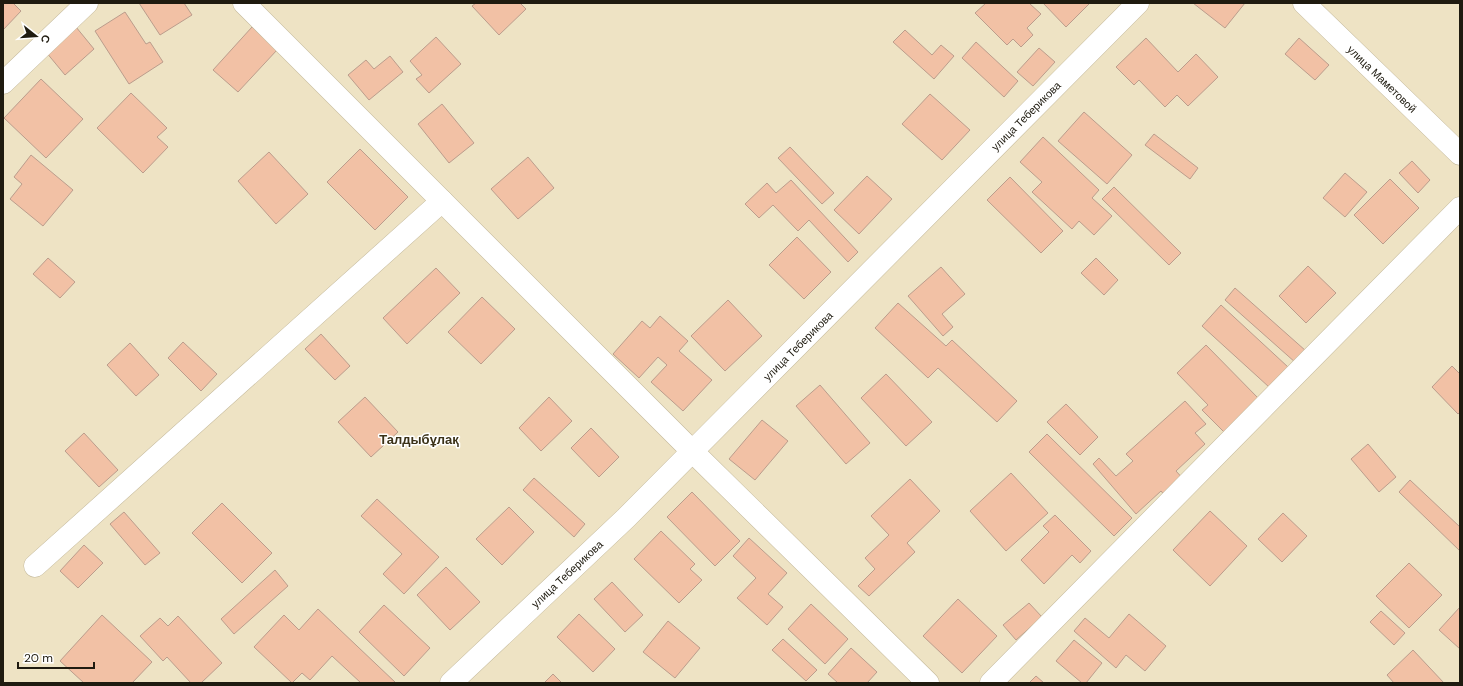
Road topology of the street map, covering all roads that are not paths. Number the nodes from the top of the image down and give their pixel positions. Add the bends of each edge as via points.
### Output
1 (87, 3) edge
2 (244, 3) edge
3 (1138, 3) edge
4 (1304, 3) edge
5 (3, 82) edge
6 (1460, 154) edge
7 (442, 201) junction
8 (1460, 208) edge
9 (693, 452) junction
10 (35, 566) dead end
11 (451, 683) edge
12 (928, 683) edge
13 (991, 683) edge

1 - 5 street
2 - 7 street
3 - 9 street, улица Теберикова
4 - 6 street, улица Маметовой
7 - 9 street
7 - 10 street
8 - 13 street
9 - 11 street, улица Теберикова
9 - 12 street

